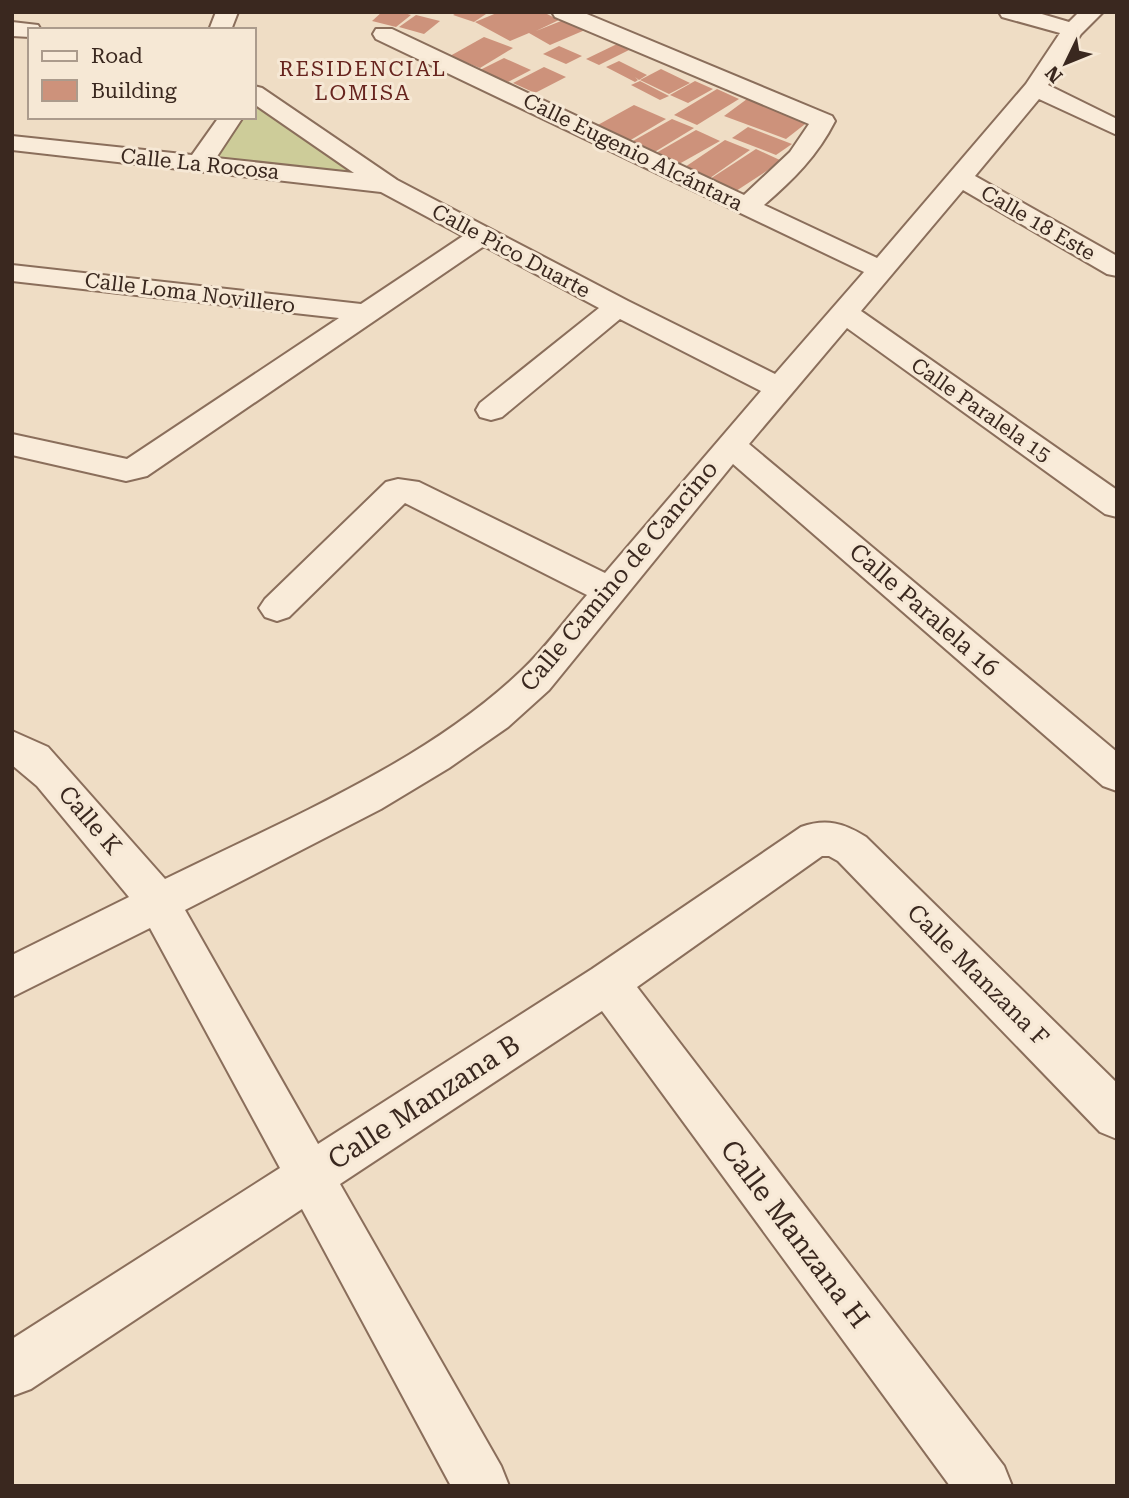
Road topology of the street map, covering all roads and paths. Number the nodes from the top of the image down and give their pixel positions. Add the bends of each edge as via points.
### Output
1 (563, 12) edge
2 (1010, 12) edge
3 (1088, 18) edge
4 (1117, 20) edge
5 (384, 34) dead end
6 (1035, 88) junction
7 (256, 94) edge
8 (230, 119) edge
9 (1117, 128) edge
10 (12, 143) edge
11 (198, 164) junction
12 (960, 178) junction
13 (388, 185) junction
14 (746, 207) junction
15 (481, 236) junction
16 (1117, 268) edge
17 (881, 270) junction
18 (12, 273) edge
19 (618, 307) junction
20 (367, 313) junction
21 (846, 314) junction
22 (779, 388) junction
23 (491, 410) dead end
24 (12, 444) edge
25 (730, 445) junction
26 (1117, 506) edge
27 (608, 590) junction
28 (278, 608) dead end
29 (12, 746) edge
30 (1117, 775) edge
31 (835, 839) joint
32 (159, 903) junction
33 (12, 977) edge
34 (607, 983) junction
35 (1117, 1116) edge
36 (309, 1176) junction
37 (12, 1370) edge
38 (481, 1486) edge
39 (984, 1486) edge

1 - 14 street via 823,121 789,170
2 - 3 street
3 - 4 street
3 - 6 street, Calle Camino de Cancino
5 - 14 street, Calle Eugenio Alcántara
6 - 9 street
6 - 12 street, Calle Camino de Cancino
7 - 13 street, Calle Pico Duarte
8 - 11 street
10 - 11 street, Calle La Rocosa
11 - 13 street, Calle La Rocosa
12 - 16 street, Calle 18 Este
12 - 17 street, Calle Camino de Cancino
13 - 15 street, Calle Pico Duarte
14 - 17 street, Calle Eugenio Alcántara
15 - 19 street, Calle Pico Duarte
15 - 20 street
17 - 21 street, Calle Camino de Cancino
18 - 20 street, Calle Loma Novillero
19 - 22 street, Calle Pico Duarte
19 - 23 street
20 - 24 street via 136,468 126,470
21 - 22 street, Calle Camino de Cancino
21 - 26 street, Calle Paralela 15
22 - 25 street, Calle Camino de Cancino
25 - 27 street, Calle Camino de Cancino
25 - 30 street, Calle Paralela 16
27 - 28 street via 407,490 398,490
27 - 32 street, Calle Camino de Cancino via 536,680 495,716 367,797
29 - 32 street, Calle K via 51,775
31 - 34 street, Calle Manzana B via 810,842
31 - 35 street, Calle Manzana F via 865,861
32 - 33 street, Calle Camino de Cancino
32 - 36 street, Calle K
34 - 36 street, Calle Manzana B
34 - 39 street, Calle Manzana H
36 - 37 street, Calle Manzana B
36 - 38 street, Calle K

